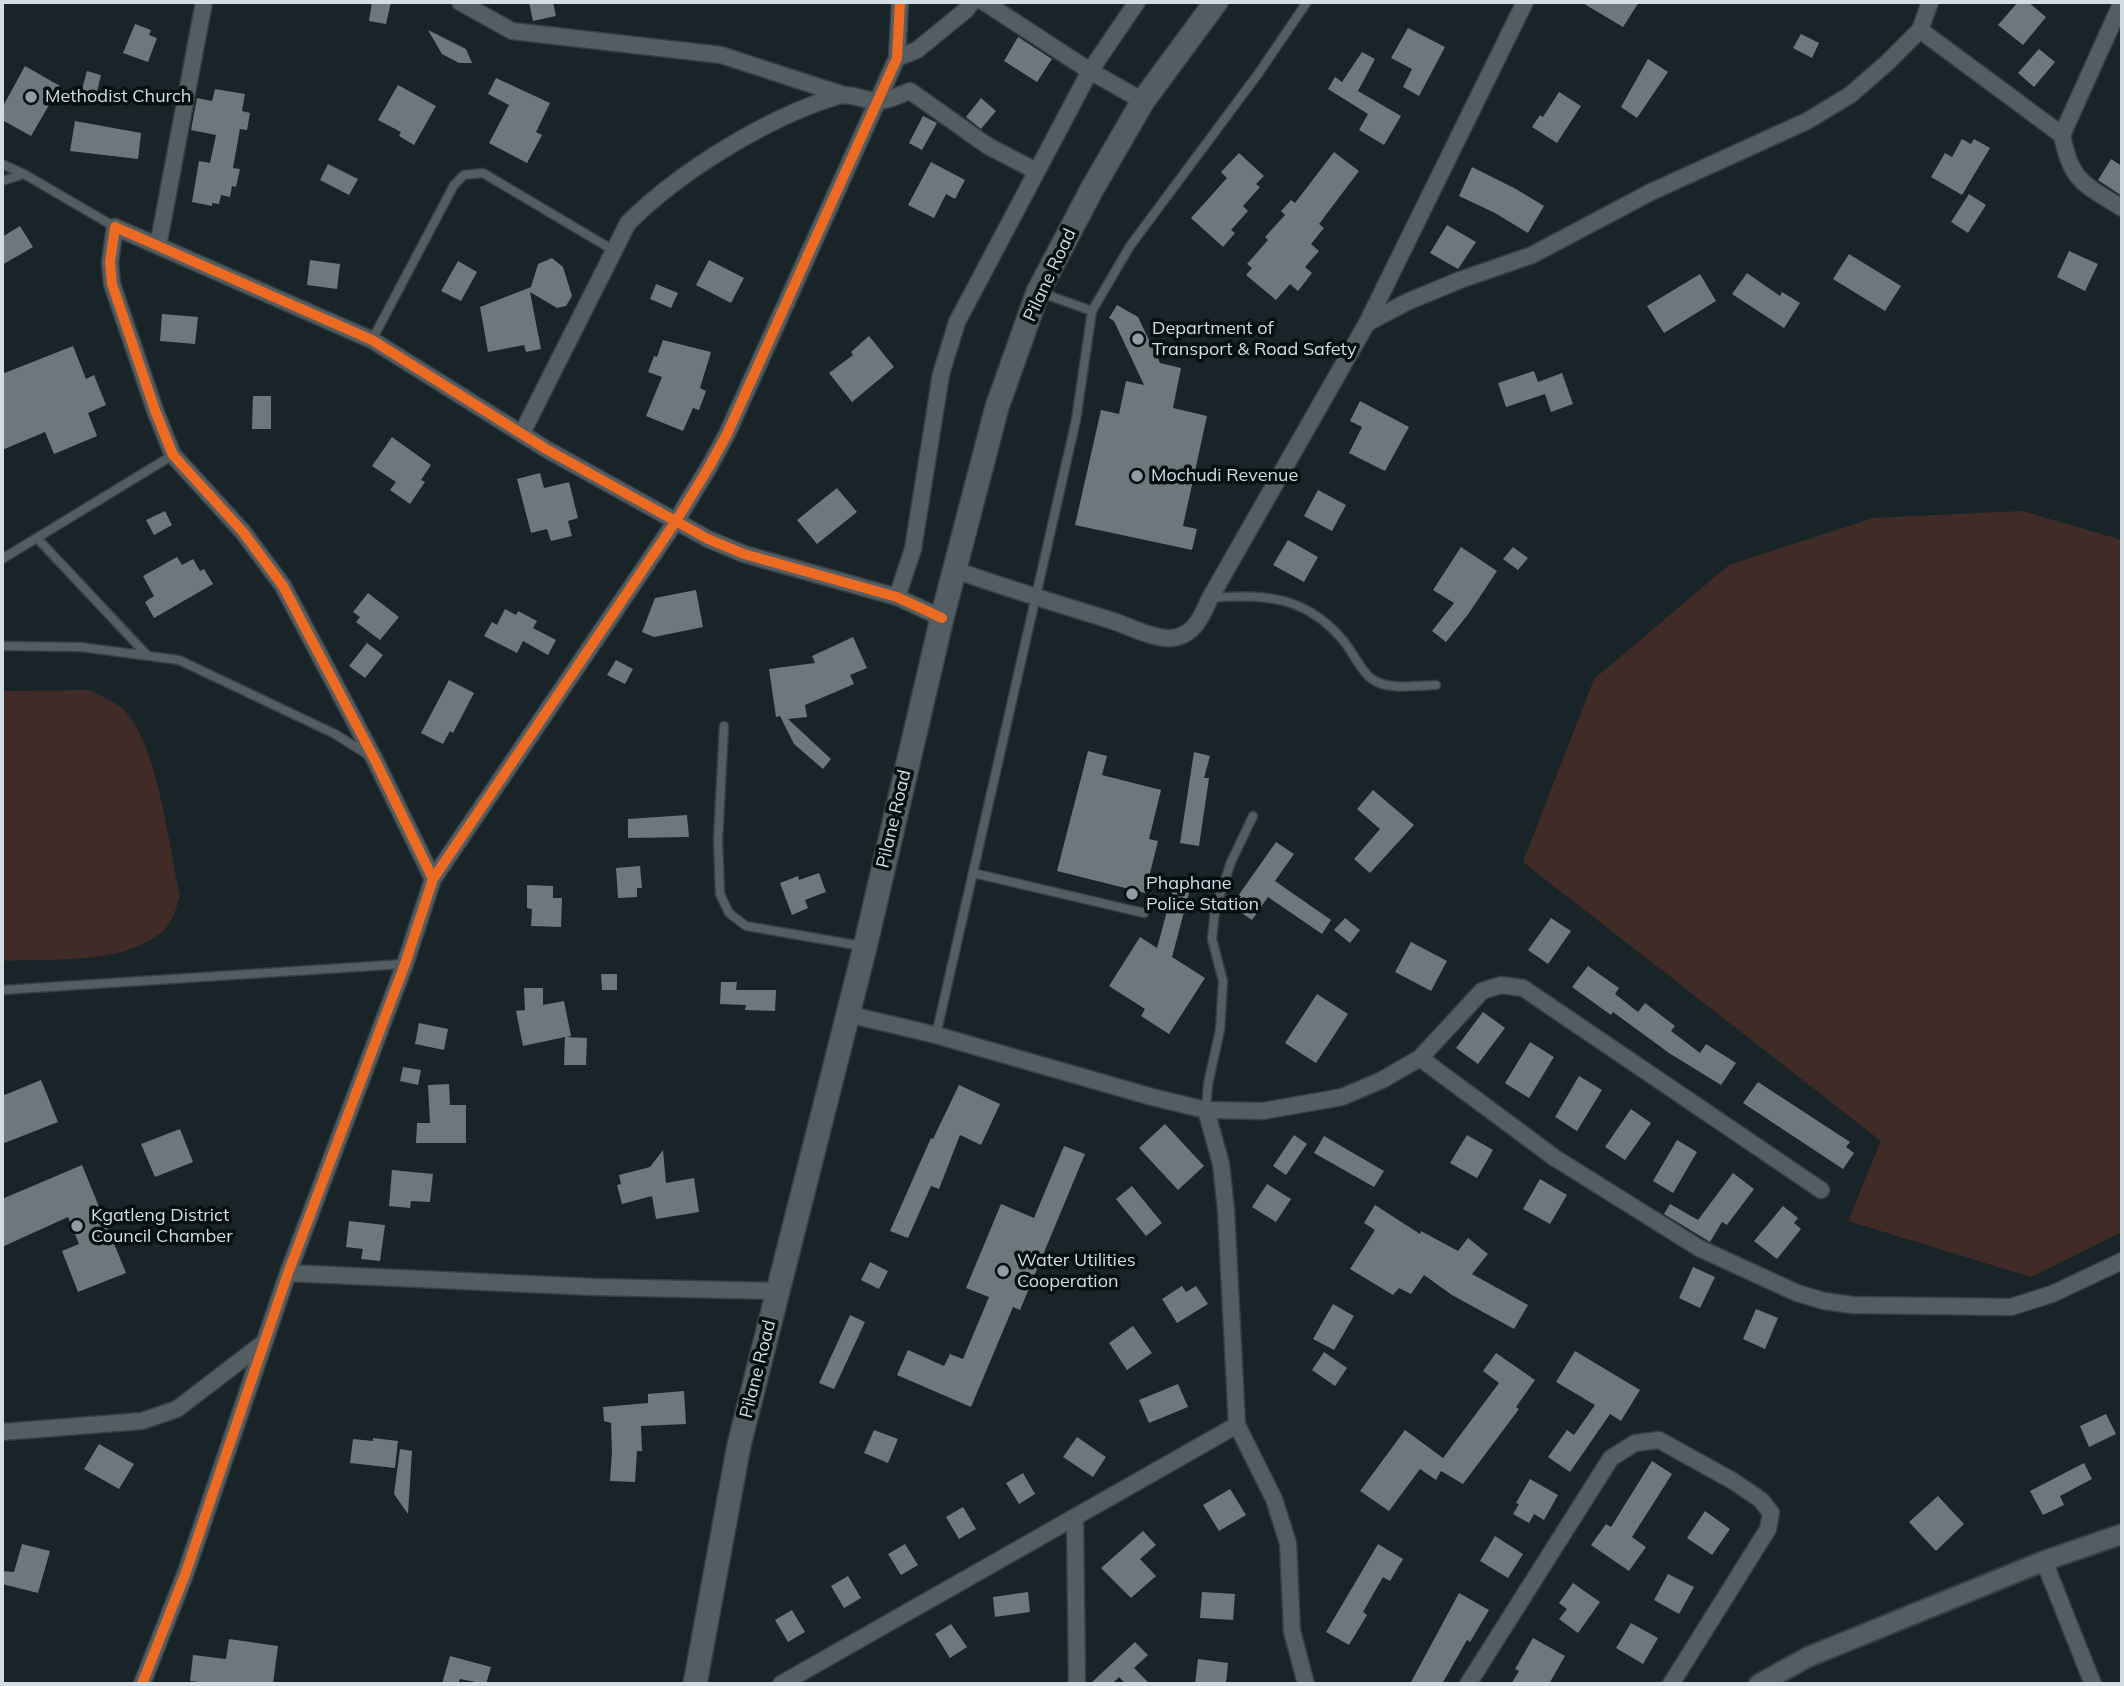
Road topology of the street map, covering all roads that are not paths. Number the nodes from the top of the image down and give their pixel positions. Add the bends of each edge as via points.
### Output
1 (204, 2) edge
2 (460, 2) edge
3 (900, 2) edge
4 (972, 2) edge
5 (984, 2) edge
6 (1137, 2) edge
7 (1216, 2) edge
8 (1307, 2) edge
9 (1525, 2) edge
10 (1930, 2) edge
11 (2122, 2) edge
12 (1920, 30) junction
13 (897, 58) junction
14 (1090, 71) junction
15 (841, 94) junction
16 (879, 101) junction
17 (1143, 101) junction
18 (2062, 135) junction
19 (2, 164) edge
20 (1035, 171) junction
21 (23, 174) junction
22 (2, 181) edge
23 (2122, 208) edge
24 (115, 227) junction
25 (158, 246) junction
26 (613, 250) junction
27 (1038, 292) junction
28 (1093, 312) junction
29 (1367, 323) junction
30 (372, 340) junction
31 (522, 433) junction
32 (173, 455) junction
33 (676, 521) junction
34 (37, 538) junction
35 (2, 559) edge
36 (955, 570) junction
37 (897, 597) junction
38 (1034, 598) junction
39 (1210, 598) junction
40 (942, 618) junction
41 (2, 646) edge
42 (146, 654) junction
43 (1436, 685) dead end
44 (724, 726) dead end
45 (375, 760) junction
46 (1253, 816) dead end
47 (973, 873) junction
48 (433, 879) junction
49 (1144, 914) dead end
50 (865, 947) junction
51 (405, 964) junction
52 (2, 990) edge
53 (847, 1014) junction
54 (936, 1034) junction
55 (1420, 1058) junction
56 (1206, 1110) junction
57 (1821, 1190) dead end
58 (2122, 1261) edge
59 (288, 1273) junction
60 (778, 1292) junction
61 (264, 1342) junction
62 (1237, 1426) junction
63 (2, 1432) edge
64 (1075, 1519) junction
65 (2122, 1534) edge
66 (2044, 1561) junction
67 (142, 1684) edge
68 (695, 1684) edge
69 (781, 1684) edge
70 (1077, 1684) edge
71 (1306, 1684) edge
72 (1468, 1684) edge
73 (1671, 1684) edge
74 (1759, 1684) edge
75 (2093, 1684) edge

1 - 25 street
2 - 15 street via 512,31 721,55
3 - 13 street
4 - 13 street via 917,50
5 - 14 street
6 - 14 street
7 - 17 main road, Pilane Road
8 - 28 lane via 1130,246
9 - 29 street
10 - 12 street
11 - 18 street
12 - 18 street
12 - 29 street via 1850,95 1807,121 1651,192 1532,255 1409,301
13 - 16 street
14 - 17 street
14 - 20 street
15 - 16 street
15 - 26 street via 773,122 676,180 628,223
16 - 20 street via 910,91 988,146
16 - 33 street via 727,434
17 - 27 main road, Pilane Road
18 - 23 street via 2078,180
19 - 21 lane
20 - 37 street via 957,322 941,374 913,550
21 - 22 lane
21 - 24 lane
24 - 25 street
24 - 32 street via 112,284
25 - 30 street
26 - 30 lane via 483,173 464,175 454,185
26 - 31 street
27 - 28 lane
27 - 36 main road, Pilane Road via 998,407
28 - 38 lane via 1076,420
29 - 39 street
30 - 31 street
31 - 33 street
32 - 34 lane
32 - 45 street via 243,532 284,586
33 - 37 street via 744,554
33 - 48 street
34 - 35 lane
34 - 42 lane
36 - 38 street
36 - 40 main road, Pilane Road
37 - 40 street
38 - 39 street via 1171,638 1189,632
38 - 47 lane
39 - 43 lane via 1267,596 1301,605 1345,643 1371,679 1385,684
40 - 50 main road, Pilane Road
41 - 42 lane
42 - 45 lane via 179,660 335,734
44 - 50 lane via 718,840 720,894 729,913 746,926
45 - 48 street
46 - 56 lane via 1215,910 1212,939 1223,981
47 - 49 lane
47 - 54 lane
48 - 51 street
50 - 53 main road, Pilane Road
51 - 52 lane
51 - 59 street
53 - 54 street
53 - 60 main road, Pilane Road
54 - 56 street
55 - 56 street via 1342,1097 1263,1111
55 - 57 street via 1482,991 1500,985 1523,988
55 - 58 street via 1555,1158 1699,1248 1824,1301 2011,1307 2052,1294
56 - 62 street via 1226,1210
59 - 60 street
59 - 61 street
60 - 68 main road, Pilane Road via 739,1445
61 - 63 street via 177,1409 142,1421
61 - 67 street via 186,1572
62 - 64 street
62 - 71 street via 1274,1499 1288,1543 1292,1631
64 - 69 street
64 - 70 street
65 - 66 street
66 - 74 street via 1808,1657
66 - 75 street
72 - 73 street via 1611,1458 1635,1443 1659,1440 1733,1480 1761,1500 1770,1513 1768,1529

